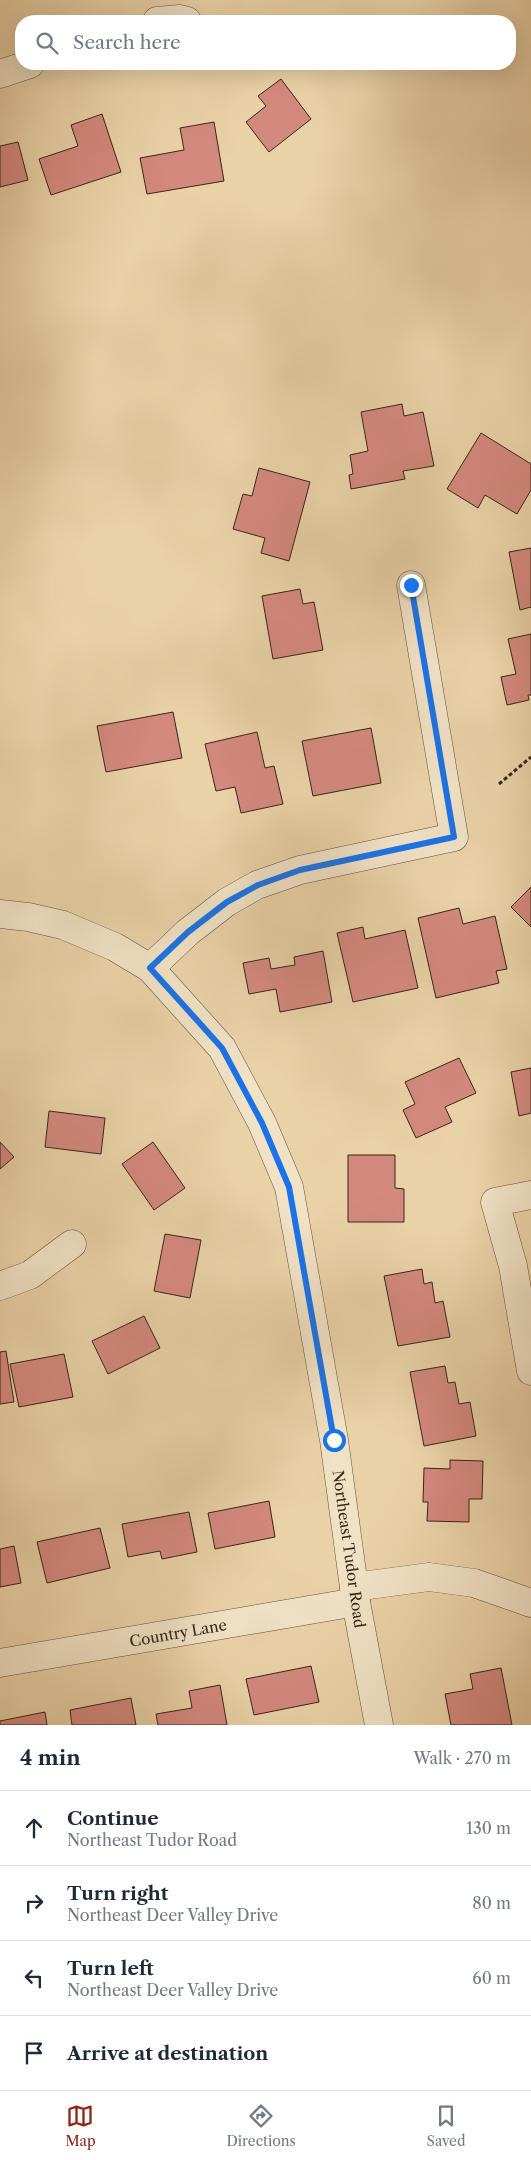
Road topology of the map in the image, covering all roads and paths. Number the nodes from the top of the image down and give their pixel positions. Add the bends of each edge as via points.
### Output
1 (15, 69) edge
2 (0, 74) edge
3 (411, 585) dead end
4 (531, 757) edge
5 (499, 784) dead end
6 (0, 914) edge
7 (150, 968) junction
8 (531, 1195) edge
9 (72, 1244) dead end
10 (0, 1286) edge
11 (531, 1371) edge
12 (355, 1595) junction
13 (529, 1596) edge
14 (0, 1663) edge
15 (379, 1725) edge

1 - 2 street
3 - 7 street via 454,837 300,870 258,885 227,902 188,932
4 - 5 path
6 - 7 street, Northeast Tudor Road via 63,925 115,947
7 - 12 street, Northeast Tudor Road via 222,1048 262,1123 289,1187 334,1440
8 - 11 street via 495,1202 513,1266
9 - 10 street via 30,1274
12 - 13 street, Country Lane via 430,1577
12 - 14 street, Country Lane
12 - 15 street, Northeast Tudor Road

